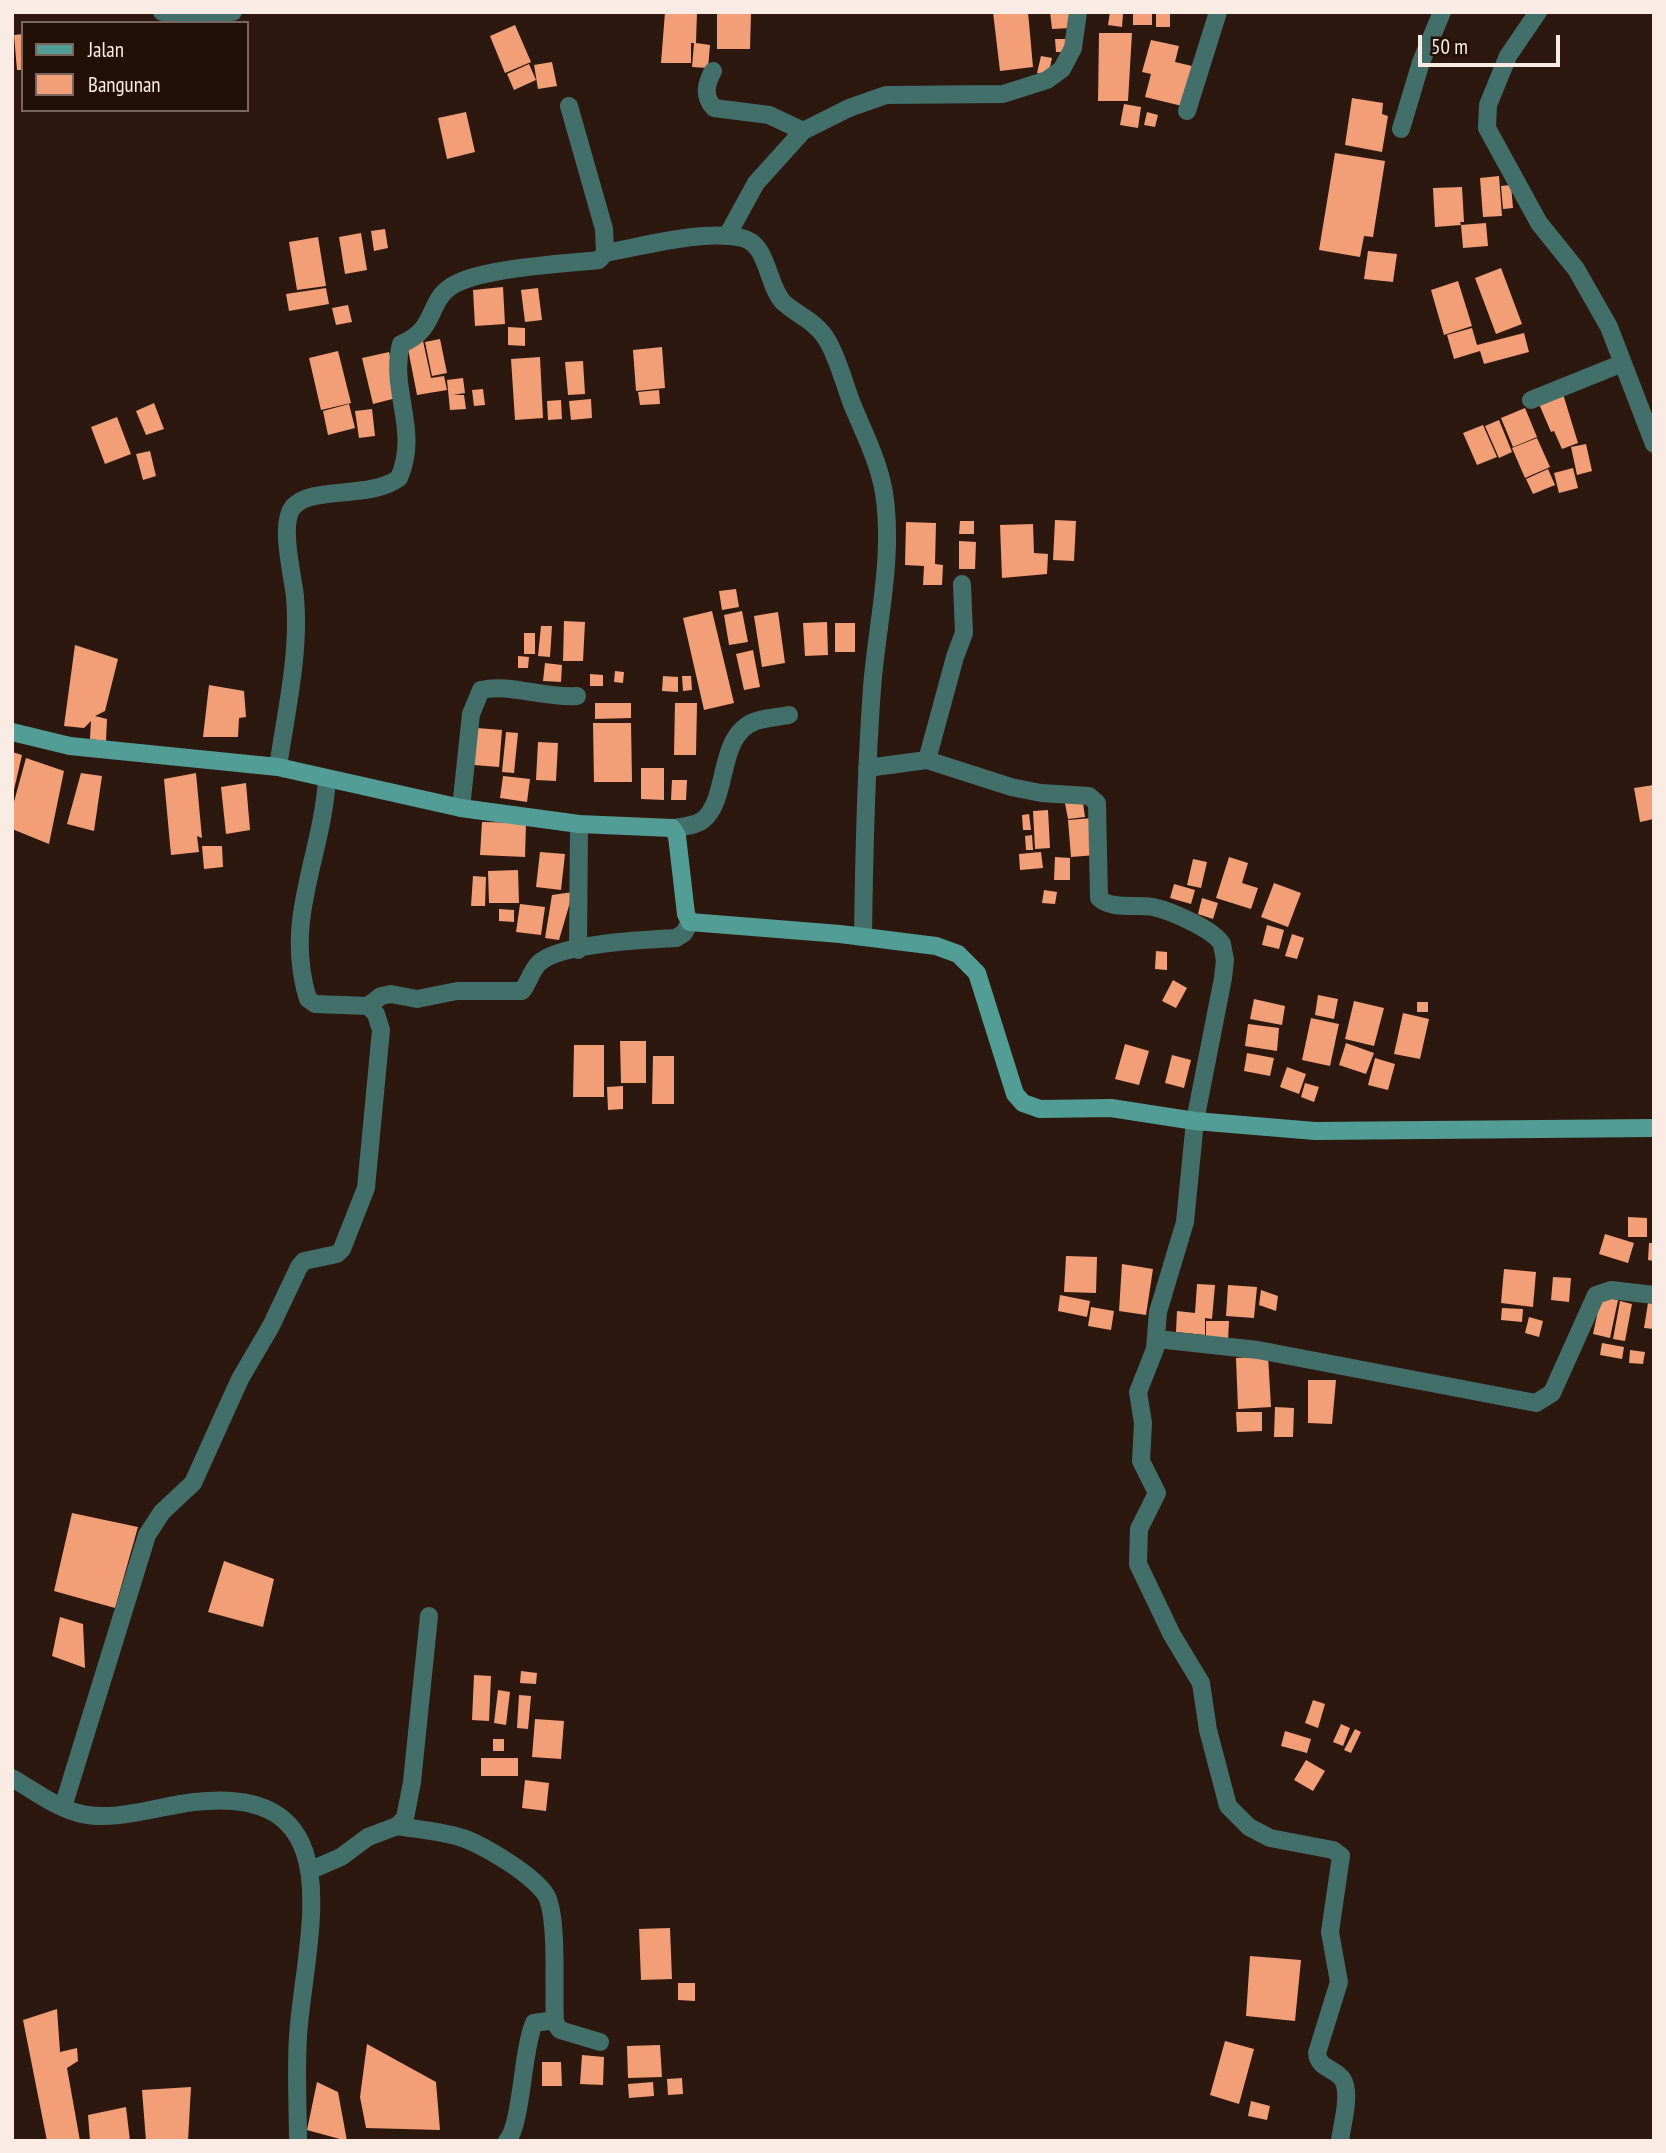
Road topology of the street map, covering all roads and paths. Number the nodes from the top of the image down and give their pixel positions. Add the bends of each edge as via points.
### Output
1 (162, 12) edge
2 (233, 12) edge
3 (1078, 12) edge
4 (1218, 12) edge
5 (1442, 12) edge
6 (1538, 12) edge
7 (713, 71) dead end
8 (569, 106) dead end
9 (1187, 111) dead end
10 (1401, 129) dead end
11 (803, 131) junction
12 (727, 236) junction
13 (606, 253) junction
14 (1623, 363) junction
15 (1531, 400) dead end
16 (1654, 444) edge
17 (962, 584) dead end
18 (577, 696) dead end
19 (789, 715) dead end
20 (12, 732) edge
21 (927, 760) junction
22 (278, 767) junction
23 (867, 768) junction
24 (327, 779) junction
25 (461, 808) junction
26 (579, 824) junction
27 (672, 828) junction
28 (690, 922) junction
29 (863, 937) junction
30 (578, 950) junction
31 (368, 1006) junction
32 (1195, 1121) junction
33 (1654, 1128) edge
34 (1654, 1295) edge
35 (1157, 1339) junction
36 (429, 1616) dead end
37 (12, 1779) edge
38 (63, 1807) junction
39 (397, 1826) junction
40 (311, 1870) junction
41 (555, 2020) junction
42 (600, 2042) dead end
43 (302, 2139) edge
44 (506, 2141) edge
45 (1340, 2141) edge

1 - 2 street
3 - 11 street via 1073,48 1062,69 1047,80 1003,94 886,95
4 - 9 street
5 - 10 street
6 - 14 street via 1508,56 1488,105 1487,128 1539,223 1594,299
7 - 11 street via 706,85 714,108 769,115
8 - 13 street via 604,229
11 - 12 street via 756,183
12 - 13 street
12 - 23 street via 752,243 782,301 827,339 874,456 888,543
13 - 22 street via 599,260 471,278 449,287 427,326 401,344 397,369 409,448 399,478 373,491 312,496 293,507 288,517 288,546 297,617
14 - 15 street
14 - 16 street
17 - 21 street via 964,632
18 - 25 street via 492,687 481,690 471,714
19 - 27 street via 754,721 743,730 726,757 711,811 693,825
20 - 22 street via 69,746
21 - 23 street
21 - 32 street via 1011,787 1093,798 1098,815 1099,898 1104,903 1155,908 1219,939 1224,952 1223,978
22 - 24 street
23 - 29 street
24 - 25 street
24 - 31 street via 325,813 298,931 306,990 315,1004
25 - 26 street
26 - 27 street
26 - 30 street
27 - 28 street
28 - 29 street
28 - 30 street via 676,938 614,941
29 - 32 street via 936,946 969,961 986,997 1009,1079 1023,1103 1040,1109 1111,1108
30 - 31 street via 539,963 522,991 457,991 417,999 391,994
31 - 38 street via 376,1014 381,1044 366,1188 358,1214 337,1254 299,1266 193,1483 162,1512 147,1535
32 - 33 street via 1315,1130
32 - 35 street via 1185,1222 1158,1311
34 - 35 street via 1611,1290 1596,1295 1552,1392 1536,1403 1258,1350
35 - 45 street via 1138,1392 1143,1423 1141,1461 1157,1493 1139,1529 1138,1564 1201,1683 1228,1806 1249,1827 1270,1838 1333,1850 1341,1856 1330,1932 1339,1982 1317,2053 1321,2064 1339,2075 1346,2088
36 - 39 street via 412,1782 405,1818
37 - 38 street
38 - 40 street via 79,1814 103,1814 208,1800 257,1803 293,1828
39 - 40 street
39 - 41 street via 475,1843 541,1888 548,1899 552,1926
40 - 43 street via 298,2032
41 - 42 street via 560,2030
41 - 44 street via 534,2023 530,2032 514,2123

